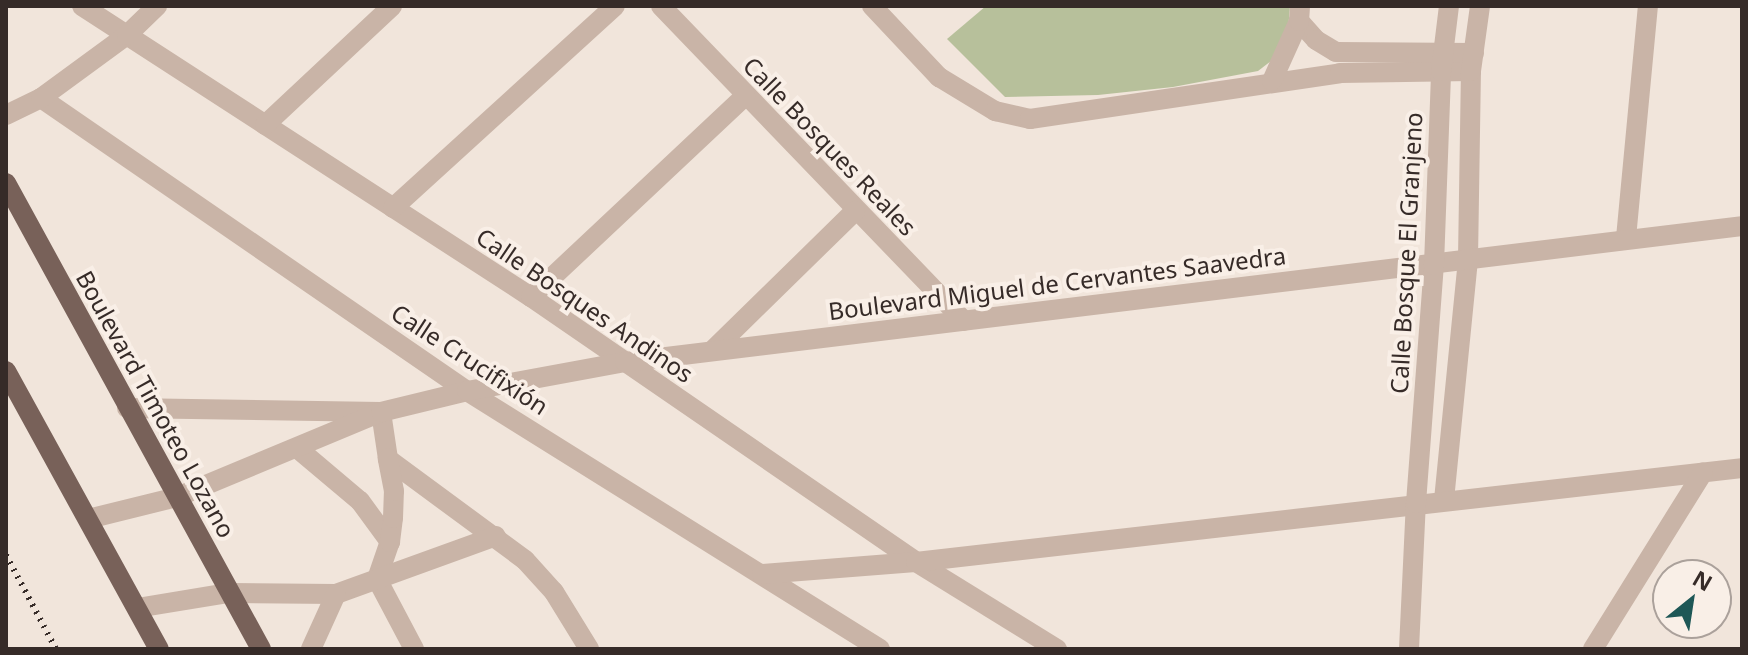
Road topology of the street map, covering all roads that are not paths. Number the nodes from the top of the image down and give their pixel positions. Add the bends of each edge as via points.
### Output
1 (82, 6) edge
2 (157, 6) edge
3 (392, 6) edge
4 (615, 6) edge
5 (661, 6) edge
6 (872, 6) edge
7 (1449, 6) edge
8 (1480, 6) edge
9 (1648, 6) edge
10 (1299, 13) edge
11 (127, 35) junction
12 (1442, 62) junction
13 (1472, 62) junction
14 (1272, 81) junction
15 (745, 96) junction
16 (41, 98) junction
17 (6, 115) edge
18 (265, 125) junction
19 (6, 183) edge
20 (393, 208) junction
21 (855, 211) junction
22 (1742, 226) edge
23 (1626, 238) junction
24 (1468, 259) junction
25 (1434, 265) junction
26 (531, 297) junction
27 (964, 321) junction
28 (713, 350) junction
29 (625, 362) junction
30 (6, 371) edge
31 (467, 391) junction
32 (127, 408) junction
33 (381, 412) junction
34 (297, 448) junction
35 (388, 459) junction
36 (1742, 468) edge
37 (1703, 472) junction
38 (177, 497) junction
39 (1444, 500) junction
40 (1416, 503) junction
41 (88, 519) junction
42 (496, 536) junction
43 (390, 542) junction
44 (916, 562) junction
45 (762, 574) junction
46 (377, 579) junction
47 (229, 593) junction
48 (336, 594) junction
49 (137, 608) junction
50 (159, 649) edge
51 (261, 649) edge
52 (311, 649) edge
53 (414, 649) edge
54 (589, 649) edge
55 (880, 649) edge
56 (1057, 649) edge
57 (1409, 649) edge
58 (1593, 649) edge

1 - 11 street, Calle Bosques Andinos
2 - 11 street
3 - 18 street
4 - 20 street
5 - 15 street, Calle Bosques Reales
6 - 14 street via 939,77 995,111 1030,119
7 - 12 street, Calle Bosque El Granjeno
8 - 13 street
9 - 23 street
10 - 12 street via 1316,40 1336,52
10 - 14 street
11 - 16 street
11 - 18 street, Calle Bosques Andinos
12 - 13 street
12 - 14 street
12 - 25 street, Calle Bosque El Granjeno
13 - 24 street
15 - 21 street, Calle Bosques Reales
15 - 26 street
16 - 17 street
16 - 31 street, Calle Crucifixión
18 - 20 street, Calle Bosques Andinos
19 - 32 main road, Boulevard Timoteo Lozano
20 - 26 street, Calle Bosques Andinos
21 - 27 street, Calle Bosques Reales
21 - 28 street
22 - 23 street, Boulevard Miguel de Cervantes Saavedra
23 - 24 street, Boulevard Miguel de Cervantes Saavedra
24 - 25 street, Boulevard Miguel de Cervantes Saavedra
24 - 39 street
25 - 27 street, Boulevard Miguel de Cervantes Saavedra
25 - 40 street, Calle Bosque El Granjeno
26 - 29 street, Calle Bosques Andinos
27 - 28 street, Boulevard Miguel de Cervantes Saavedra
28 - 29 street, Boulevard Miguel de Cervantes Saavedra
29 - 31 street, Boulevard Miguel de Cervantes Saavedra
29 - 44 street, Calle Bosques Andinos
30 - 41 main road
31 - 33 street, Boulevard Miguel de Cervantes Saavedra
31 - 45 street, Calle Crucifixión
32 - 33 street, Boulevard Miguel de Cervantes Saavedra
32 - 38 main road, Boulevard Timoteo Lozano
33 - 34 street, Boulevard Miguel de Cervantes Saavedra
33 - 35 street
34 - 38 street, Boulevard Miguel de Cervantes Saavedra
34 - 43 street via 360,501
35 - 42 street
35 - 43 street via 394,491
36 - 37 street
37 - 39 street
37 - 58 street
38 - 41 street, Boulevard Miguel de Cervantes Saavedra
38 - 47 main road, Boulevard Timoteo Lozano
39 - 40 street
40 - 44 street
40 - 57 street, Calle Bosque El Granjeno
41 - 49 main road
42 - 46 street
42 - 54 street via 554,592
43 - 46 street
44 - 45 street
44 - 56 street, Calle Bosques Andinos
45 - 55 street, Calle Crucifixión
46 - 48 street
46 - 53 street
47 - 48 street
47 - 49 street
47 - 51 main road, Boulevard Timoteo Lozano
48 - 52 street
49 - 50 main road

